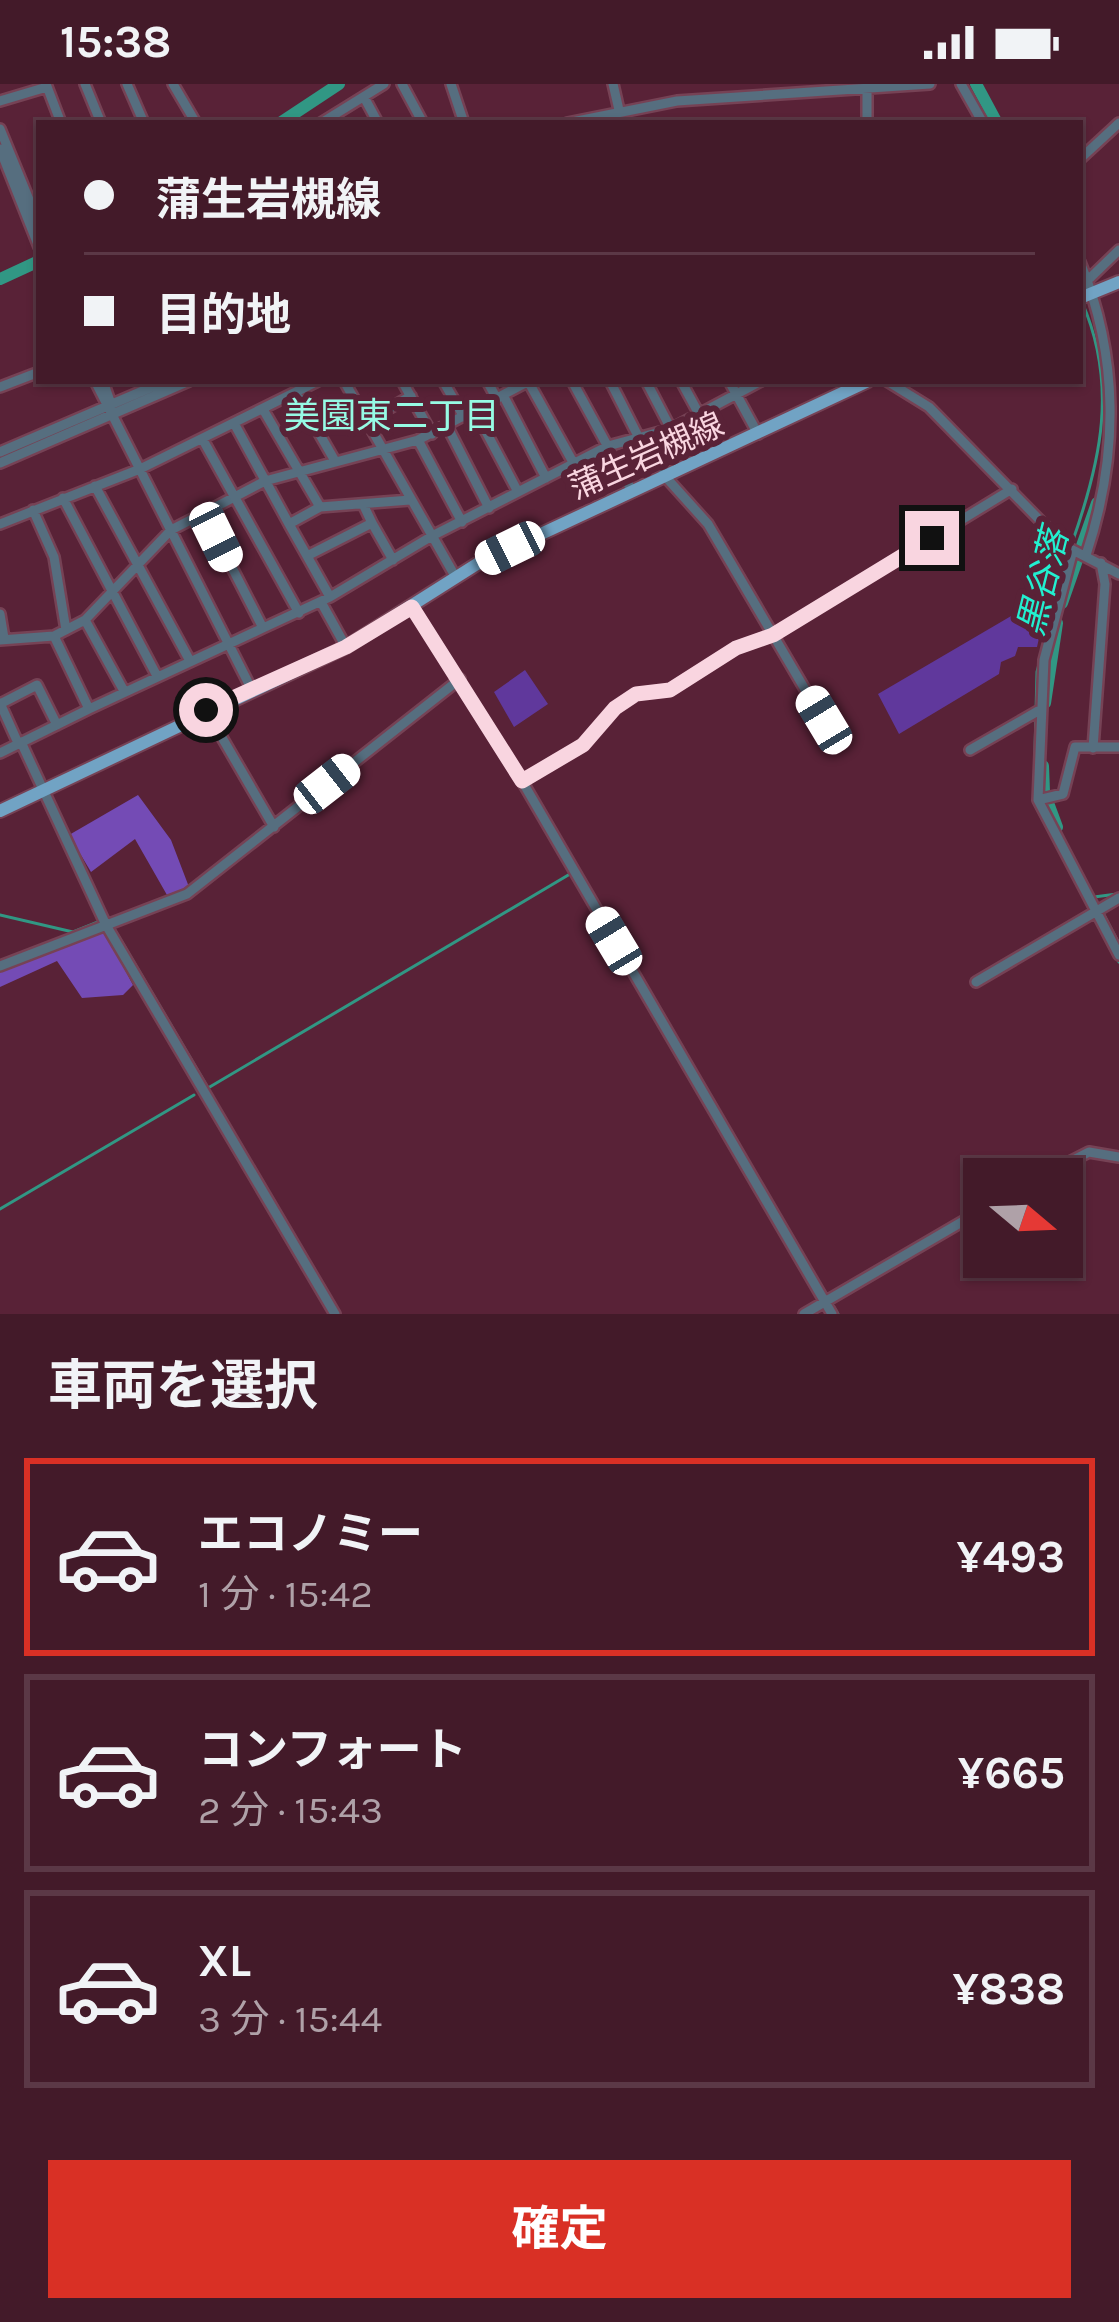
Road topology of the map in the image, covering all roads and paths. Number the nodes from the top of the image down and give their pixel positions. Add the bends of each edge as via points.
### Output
1 (85, 84) edge
2 (127, 84) edge
3 (173, 84) edge
4 (384, 84) edge
5 (402, 84) edge
6 (451, 84) edge
7 (613, 84) edge
8 (930, 84) edge
9 (961, 84) edge
10 (47, 86) edge
11 (867, 86) edge
12 (364, 97) junction
13 (0, 101) edge
14 (620, 117) edge
15 (60, 120) edge
16 (100, 120) edge
17 (143, 120) edge
18 (194, 120) edge
19 (330, 120) edge
20 (376, 120) edge
21 (421, 120) edge
22 (463, 120) edge
23 (867, 120) edge
24 (981, 120) edge
25 (1119, 123) edge
26 (0, 129) edge
27 (0, 149) edge
28 (1083, 157) edge
29 (36, 217) edge
30 (36, 238) edge
31 (1119, 250) edge
32 (1119, 282) edge
33 (1089, 290) edge
34 (36, 373) edge
35 (100, 384) edge
36 (160, 384) edge
37 (181, 384) edge
38 (312, 384) edge
39 (346, 384) edge
40 (404, 384) edge
41 (445, 384) edge
42 (489, 384) edge
43 (523, 384) edge
44 (530, 384) edge
45 (574, 384) edge
46 (612, 384) edge
47 (648, 384) edge
48 (683, 384) edge
49 (730, 384) edge
50 (756, 384) edge
51 (862, 384) edge
52 (892, 384) edge
53 (0, 388) edge
54 (296, 393) junction
55 (736, 395) junction
56 (410, 396) junction
57 (500, 397) junction
58 (111, 409) junction
59 (264, 410) junction
60 (475, 410) junction
61 (699, 415) junction
62 (464, 416) junction
63 (367, 421) junction
64 (235, 425) junction
65 (447, 426) junction
66 (671, 429) junction
67 (432, 434) junction
68 (758, 434) junction
69 (639, 438) junction
70 (203, 440) junction
71 (418, 440) junction
72 (608, 446) junction
73 (382, 449) junction
74 (0, 452) edge
75 (335, 461) junction
76 (0, 463) edge
77 (574, 464) junction
78 (140, 469) junction
79 (300, 470) junction
80 (663, 474) junction
81 (546, 478) junction
82 (265, 481) junction
83 (94, 486) junction
84 (632, 489) junction
85 (1012, 489) junction
86 (518, 493) junction
87 (234, 497) junction
88 (63, 498) junction
89 (411, 500) junction
90 (363, 504) junction
91 (320, 507) junction
92 (489, 508) junction
93 (33, 510) junction
94 (204, 513) junction
95 (462, 521) junction
96 (372, 523) junction
97 (0, 524) edge
98 (290, 524) junction
99 (171, 530) junction
100 (432, 536) junction
101 (1080, 552) junction
102 (307, 556) junction
103 (393, 560) junction
104 (1100, 563) junction
105 (135, 565) junction
106 (1119, 574) edge
107 (455, 576) junction
108 (110, 593) junction
109 (326, 599) junction
110 (412, 607) junction
111 (298, 613) junction
112 (0, 614) edge
113 (85, 620) junction
114 (263, 628) junction
115 (66, 630) junction
116 (773, 635) junction
117 (54, 636) junction
118 (2, 639) edge
119 (228, 644) junction
120 (346, 647) junction
121 (190, 661) junction
122 (157, 676) junction
123 (460, 679) junction
124 (252, 690) junction
125 (124, 692) junction
126 (0, 703) edge
127 (89, 709) junction
128 (206, 710) junction
129 (1038, 711) junction
130 (824, 720) dead end
131 (57, 725) junction
132 (20, 742) junction
133 (1119, 747) edge
134 (1093, 748) junction
135 (970, 750) dead end
136 (0, 753) edge
137 (522, 781) junction
138 (45, 789) junction
139 (1038, 800) junction
140 (0, 812) edge
141 (274, 827) junction
142 (1119, 898) edge
143 (1095, 911) junction
144 (106, 925) junction
145 (1119, 955) edge
146 (0, 966) edge
147 (976, 982) dead end
148 (1119, 1157) edge
149 (1077, 1158) edge
150 (963, 1221) edge
151 (825, 1302) junction
152 (335, 1314) edge
153 (804, 1314) edge
154 (832, 1314) edge

1 - 16 street
2 - 17 street
3 - 18 street
4 - 12 street
5 - 21 street
6 - 22 street
7 - 14 street
8 - 11 street
9 - 24 street
10 - 13 street
10 - 15 street
11 - 14 street via 677,101
11 - 23 street
12 - 19 street
12 - 20 street
25 - 28 street
26 - 29 street
27 - 30 street
31 - 33 street
32 - 33 main road
33 - 101 street via 1113,335 1118,400 1110,487
34 - 53 street
35 - 58 street
36 - 58 street
37 - 58 street
38 - 54 street
39 - 63 street
40 - 56 street
41 - 62 street
42 - 57 street
43 - 57 street
44 - 77 street
45 - 72 street
46 - 69 street
47 - 66 street
48 - 61 street
49 - 55 street
50 - 55 street
51 - 68 main road, 蒲生岩槻線
52 - 85 street via 925,403
54 - 59 street
54 - 75 street
55 - 61 street
55 - 68 street
56 - 63 street
56 - 67 street
57 - 60 street
57 - 81 street
58 - 74 street
58 - 76 street
58 - 78 street
59 - 64 street
59 - 79 street
60 - 62 street
60 - 86 street
61 - 66 street
62 - 65 street
63 - 73 street
64 - 70 street
64 - 82 street
65 - 67 street
65 - 92 street
66 - 69 street
67 - 71 street
68 - 80 main road, 蒲生岩槻線
69 - 72 street
70 - 78 street
70 - 87 street
71 - 73 street
71 - 95 street
72 - 77 street
72 - 84 street
73 - 75 street
73 - 89 street
75 - 79 street
77 - 81 street
78 - 83 street
78 - 99 street
79 - 82 street
79 - 91 street
80 - 84 main road, 蒲生岩槻線
80 - 116 street via 708,524
81 - 86 street
82 - 87 street
82 - 98 street
83 - 88 street
83 - 105 street
84 - 107 main road, 蒲生岩槻線
85 - 101 street
85 - 116 street
86 - 92 street
87 - 94 street
87 - 111 street
88 - 93 street
88 - 108 street
89 - 90 street
89 - 100 street
90 - 91 street
90 - 96 street
91 - 98 street
92 - 95 street
93 - 97 street
93 - 115 street via 54,557
94 - 99 street
94 - 114 street
95 - 100 street
96 - 102 street
96 - 103 street
98 - 102 street
99 - 105 street
99 - 119 street
100 - 103 street
100 - 107 street
101 - 104 street
101 - 129 street via 1051,616
102 - 109 street
103 - 109 street
104 - 106 street
104 - 134 street via 1106,584
105 - 108 street
105 - 121 street
107 - 110 main road, 蒲生岩槻線
108 - 113 street
108 - 122 street
109 - 111 street
109 - 120 street
110 - 120 main road, 蒲生岩槻線
110 - 123 street
111 - 114 street
112 - 118 street
113 - 115 street
113 - 125 street
114 - 119 street
115 - 117 street
116 - 130 street
116 - 137 street via 670,690 636,694 583,745
117 - 118 street
117 - 127 street
119 - 121 street
119 - 124 street
120 - 124 main road, 蒲生岩槻線
121 - 122 street
122 - 125 street
123 - 137 street
123 - 141 street
124 - 128 main road, 蒲生岩槻線
125 - 127 street
126 - 131 street via 38,685
126 - 132 street
127 - 131 street
128 - 138 main road, 蒲生岩槻線
128 - 141 street
129 - 135 street
129 - 139 street
131 - 132 street
132 - 136 street
132 - 138 street
133 - 134 street
134 - 139 street via 1075,747 1063,794
137 - 151 street
138 - 140 main road, 蒲生岩槻線
138 - 144 street
139 - 143 street
141 - 144 street via 188,894
142 - 143 street
143 - 145 street
143 - 147 street
144 - 146 street
144 - 152 street
148 - 149 street
150 - 151 street
151 - 153 street
151 - 154 street

